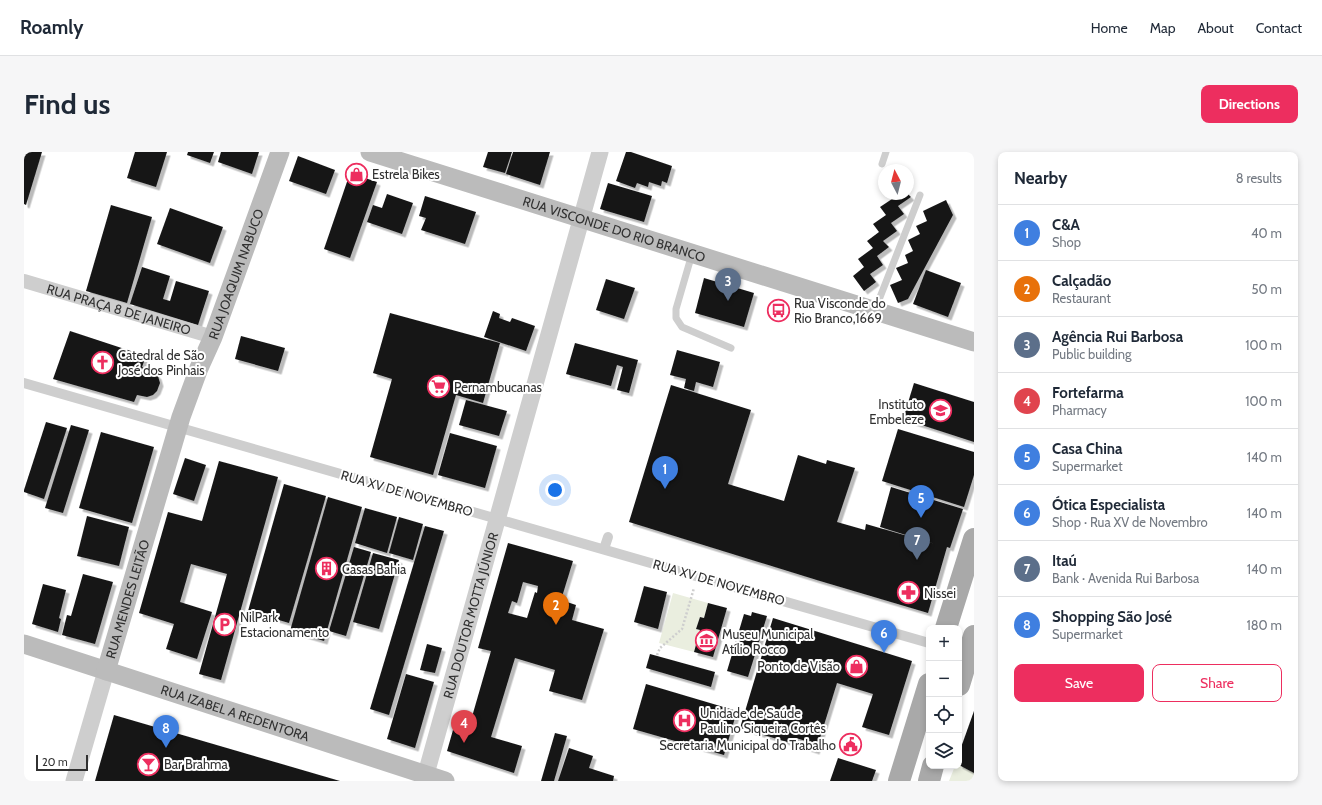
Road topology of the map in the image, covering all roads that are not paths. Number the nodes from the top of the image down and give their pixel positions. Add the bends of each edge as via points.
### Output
1 (280, 152) edge
2 (370, 152) edge
3 (600, 152) edge
4 (886, 152) edge
5 (882, 164) dead end
6 (920, 194) dead end
7 (582, 219) junction
8 (692, 253) junction
9 (24, 281) edge
10 (875, 311) junction
11 (213, 337) junction
12 (974, 342) edge
13 (731, 348) dead end
14 (24, 383) edge
15 (180, 422) junction
16 (498, 519) junction
17 (608, 538) dead end
18 (974, 539) edge
19 (604, 550) junction
20 (947, 625) edge
21 (926, 642) edge
22 (24, 644) edge
23 (969, 649) edge
24 (106, 671) junction
25 (962, 674) edge
26 (926, 694) edge
27 (932, 769) edge
28 (425, 778) edge
29 (74, 781) edge
30 (445, 781) edge
31 (899, 781) edge
32 (929, 781) edge

1 - 11 main road, RUA JOAQUIM NABUCO
2 - 7 main road, RUA VISCONDE DO RIO BRANCO
3 - 7 street, RUA DOUTOR MOTTA JÚNIOR
4 - 5 lane
6 - 10 lane
7 - 8 main road, RUA VISCONDE DO RIO BRANCO
7 - 16 street, RUA DOUTOR MOTTA JÚNIOR
8 - 10 main road, RUA VISCONDE DO RIO BRANCO
8 - 13 lane via 676,309 676,318 682,327
9 - 11 street, RUA PRAÇA 8 DE JANEIRO
10 - 12 main road, RUA VISCONDE DO RIO BRANCO
11 - 15 main road, RUA JOAQUIM NABUCO
14 - 15 street, RUA XV DE NOVEMBRO
15 - 16 street, RUA XV DE NOVEMBRO
15 - 24 main road, RUA MENDES LEITÃO
16 - 19 street, RUA XV DE NOVEMBRO
16 - 28 street, RUA DOUTOR MOTTA JÚNIOR
17 - 19 street
18 - 20 main road
19 - 21 street, RUA XV DE NOVEMBRO
22 - 24 main road, RUA IZABEL A REDENTORA
23 - 25 main road
24 - 28 main road, RUA IZABEL A REDENTORA
24 - 29 street, RUA MENDES LEITÃO
26 - 31 main road
27 - 32 main road
28 - 30 main road, RUA IZABEL A REDENTORA

